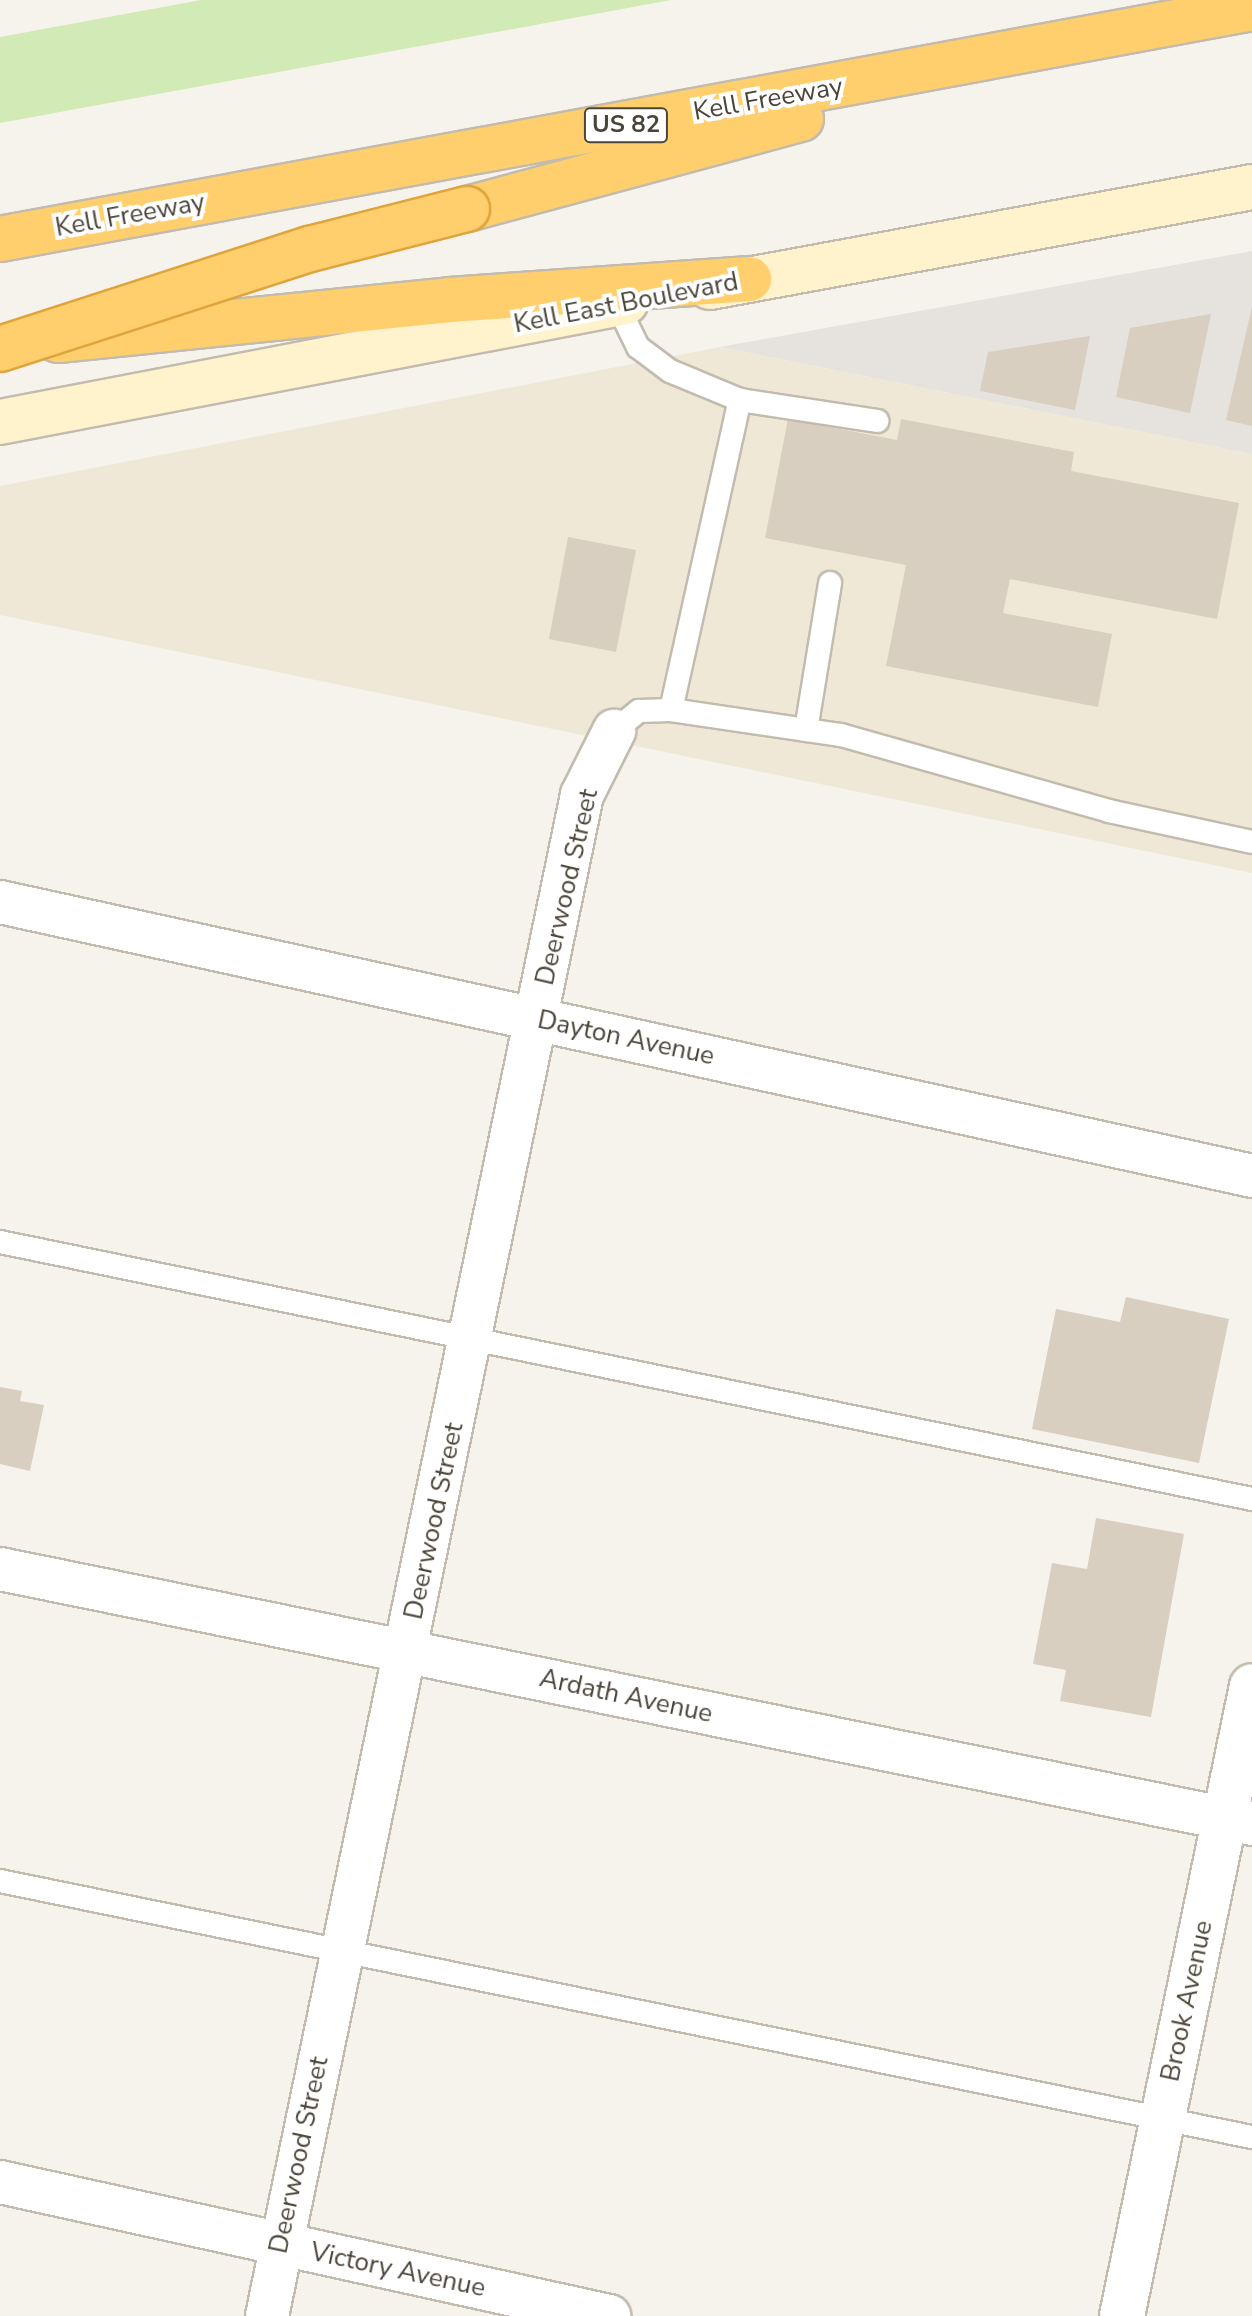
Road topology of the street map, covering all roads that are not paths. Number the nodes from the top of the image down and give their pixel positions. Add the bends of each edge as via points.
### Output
1 (1252, 8) edge
2 (1098, 39) junction
3 (1252, 187) edge
4 (0, 239) edge
5 (749, 279) junction
6 (617, 304) junction
7 (0, 348) edge
8 (740, 400) junction
9 (877, 421) dead end
10 (0, 422) edge
11 (830, 583) dead end
12 (671, 710) junction
13 (806, 730) junction
14 (614, 731) joint
15 (1252, 842) edge
16 (0, 902) edge
17 (538, 1019) junction
18 (1252, 1176) edge
19 (0, 1242) edge
20 (472, 1339) junction
21 (1252, 1499) edge
22 (0, 1569) edge
23 (406, 1651) junction
24 (1252, 1686) edge
25 (1238, 1821) edge
26 (0, 1881) edge
27 (344, 1952) junction
28 (1163, 2119) junction
29 (1252, 2137) edge
30 (0, 2182) edge
31 (279, 2243) junction
32 (267, 2316) edge
33 (609, 2316) edge
34 (1122, 2316) edge

1 - 2 highway, Kell Freeway / US 82
2 - 4 highway, Kell Freeway / US 82
2 - 7 highway, bridge via 310,249
3 - 5 main road, Kell East Boulevard
5 - 6 main road, Kell East Boulevard
5 - 7 highway via 450,300
6 - 8 lane via 638,347 670,371
6 - 10 main road, Kell East Boulevard
8 - 9 lane
8 - 12 lane
11 - 13 lane
12 - 13 lane
12 - 14 lane via 639,711
13 - 15 lane via 841,735 1109,811
14 - 17 street, Deerwood Street via 582,795
16 - 17 street, Dayton Avenue
17 - 18 street, Dayton Avenue
17 - 20 street, Deerwood Street
19 - 20 lane
20 - 21 lane
20 - 23 street, Deerwood Street
22 - 23 street, Ardath Avenue
23 - 25 street, Ardath Avenue
23 - 27 street, Deerwood Street
24 - 25 street, Brook Avenue
25 - 28 street, Brook Avenue
26 - 27 lane
27 - 28 lane
27 - 31 street, Deerwood Street
28 - 29 lane
28 - 34 street, Brook Avenue
30 - 31 street, Victory Avenue
31 - 32 street, Deerwood Street
31 - 33 street, Victory Avenue

